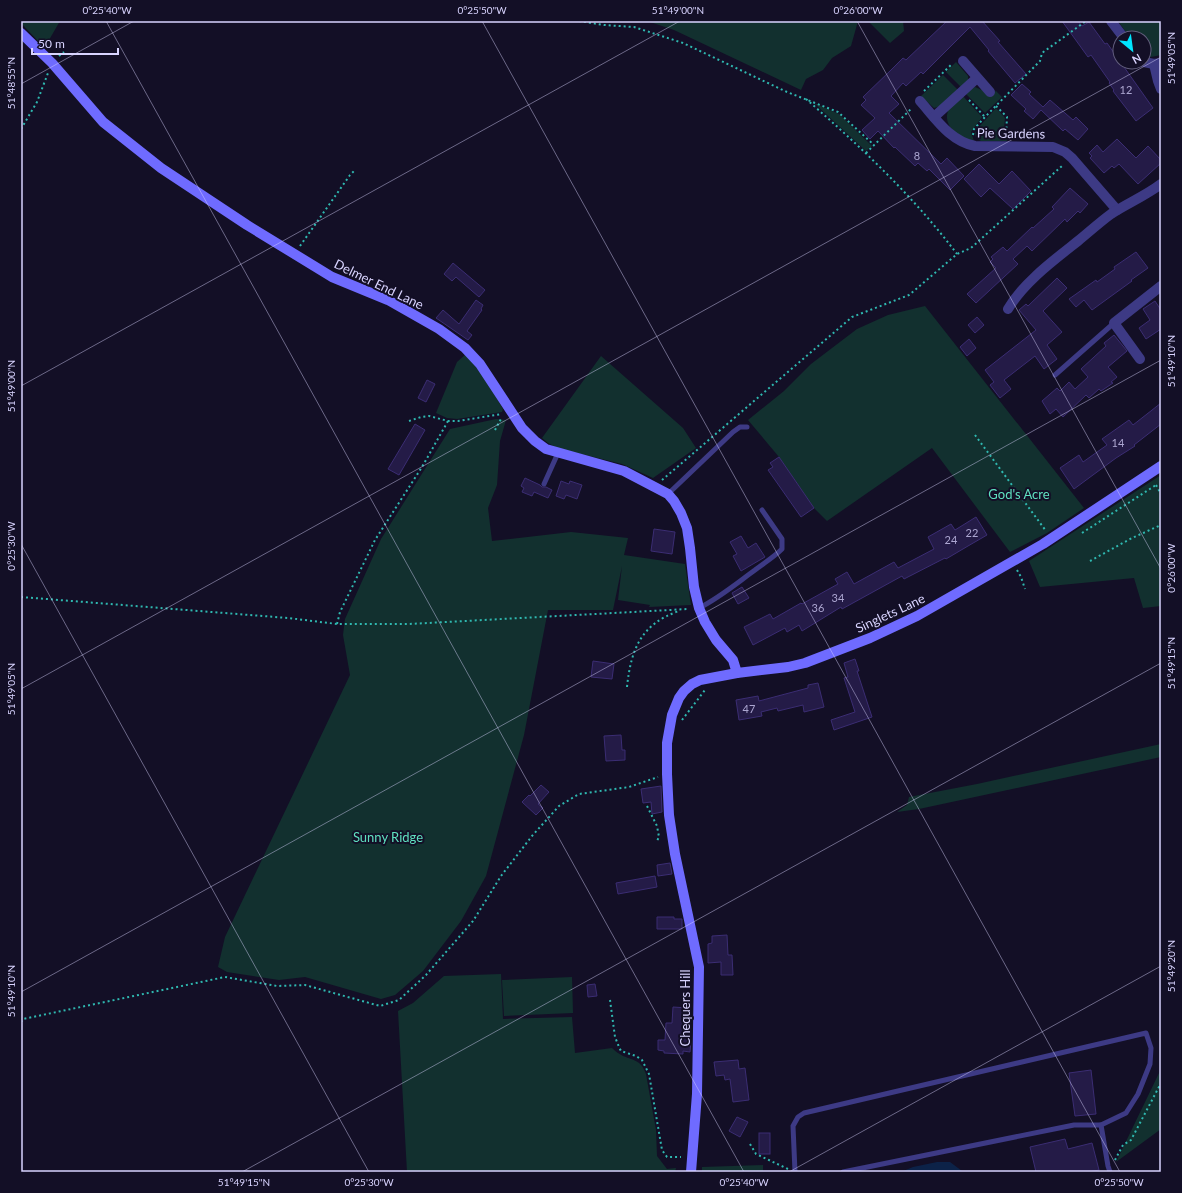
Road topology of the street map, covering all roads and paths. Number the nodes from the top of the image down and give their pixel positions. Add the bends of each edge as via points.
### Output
1 (579, 21) edge
2 (1086, 21) edge
3 (1111, 21) edge
4 (1118, 30) edge
5 (21, 33) edge
6 (960, 60) joint
7 (52, 63) junction
8 (1153, 63) edge
9 (977, 78) junction
10 (1161, 89) edge
11 (962, 92) junction
12 (990, 92) dead end
13 (1001, 93) dead end
14 (805, 98) junction
15 (919, 98) junction
16 (1005, 98) junction
17 (996, 106) junction
18 (985, 116) junction
19 (934, 117) junction
20 (21, 129) edge
21 (874, 145) junction
22 (980, 146) junction
23 (1008, 146) junction
24 (866, 153) junction
25 (1072, 158) junction
26 (354, 171) dead end
27 (1161, 184) edge
28 (1118, 210) junction
29 (294, 254) junction
30 (957, 254) junction
31 (1161, 286) edge
32 (1008, 309) dead end
33 (1114, 324) junction
34 (1140, 359) dead end
35 (1055, 375) dead end
36 (409, 421) dead end
37 (448, 421) junction
38 (747, 426) dead end
39 (495, 430) dead end
40 (975, 435) dead end
41 (558, 453) junction
42 (1161, 466) edge
43 (544, 484) dead end
44 (652, 485) junction
45 (1156, 485) dead end
46 (668, 494) junction
47 (762, 510) dead end
48 (1161, 525) edge
49 (1047, 533) dead end
50 (1082, 533) dead end
51 (1090, 561) dead end
52 (1012, 562) junction
53 (1025, 589) dead end
54 (21, 597) edge
55 (699, 608) junction
56 (337, 624) junction
57 (737, 673) junction
58 (627, 687) dead end
59 (709, 688) dead end
60 (680, 723) dead end
61 (667, 774) junction
62 (646, 806) dead end
63 (656, 841) dead end
64 (610, 1000) dead end
65 (21, 1022) edge
66 (1161, 1083) edge
67 (1101, 1125) junction
68 (750, 1144) dead end
69 (693, 1158) junction
70 (1115, 1162) dead end
71 (795, 1171) edge
72 (691, 1172) edge
73 (843, 1172) edge
74 (1110, 1172) edge

1 - 14 path via 634,27 683,43
2 - 16 path via 1042,53 1040,62
3 - 4 street
5 - 7 street, Delmer End Lane
6 - 9 street
6 - 15 path
7 - 20 path via 37,102
7 - 29 street, Delmer End Lane via 103,122 161,168
8 - 10 street
9 - 11 street
9 - 12 street
11 - 18 path
11 - 19 street
13 - 16 path
14 - 21 path via 838,112
14 - 24 path
15 - 19 street, Pie Gardens
15 - 21 path
16 - 17 path
17 - 18 path
17 - 23 path via 1007,117
18 - 22 path via 973,134
19 - 22 street, Pie Gardens via 954,137 967,144
21 - 24 path
22 - 23 street, Pie Gardens
23 - 25 street, Pie Gardens via 1053,147
24 - 30 path
25 - 28 street, Pie Gardens
25 - 30 path via 971,248
26 - 29 path
27 - 28 street
28 - 32 street via 1048,265 1013,300
29 - 41 street, Delmer End Lane via 332,277 388,300 439,329 465,348 480,364 522,428 546,450
30 - 44 path via 909,295 852,317
31 - 33 street
33 - 34 street
33 - 35 lane
36 - 37 path via 429,416
37 - 39 path via 458,422 504,414
37 - 56 path via 375,540 340,612
38 - 46 lane via 733,432
40 - 49 path
41 - 43 lane
41 - 44 street, Delmer End Lane via 624,471
42 - 52 street, Singlets Lane
44 - 46 street, Delmer End Lane
45 - 50 path
46 - 55 street, Delmer End Lane via 681,513 687,528
47 - 55 lane via 782,539 782,549
48 - 51 path
52 - 53 path
52 - 57 street, Singlets Lane via 917,616 863,641 788,667
54 - 56 path
55 - 57 street, Delmer End Lane via 716,640 733,660
56 - 58 path via 409,624 682,609 656,621 648,629 633,655
57 - 61 street, Singlets Lane via 700,680 692,684 679,698 672,715
59 - 60 path
61 - 65 path via 629,787 579,794 559,806 501,876 473,921 426,975 399,1000 380,1006 305,985 278,986 225,978
61 - 69 street, Chequers Hill via 669,815 675,854 698,967 697,1094
62 - 63 path via 657,826 659,837
64 - 69 path via 615,1037 621,1051 642,1060 649,1074 664,1155
66 - 70 path via 1131,1140 1124,1144
67 - 71 lane via 1126,1113 1138,1094 1150,1064 1151,1048 1146,1033 804,1113 793,1126
67 - 73 lane via 1074,1125
67 - 74 lane
68 - 71 path via 761,1157
69 - 72 street, Chequers Hill

